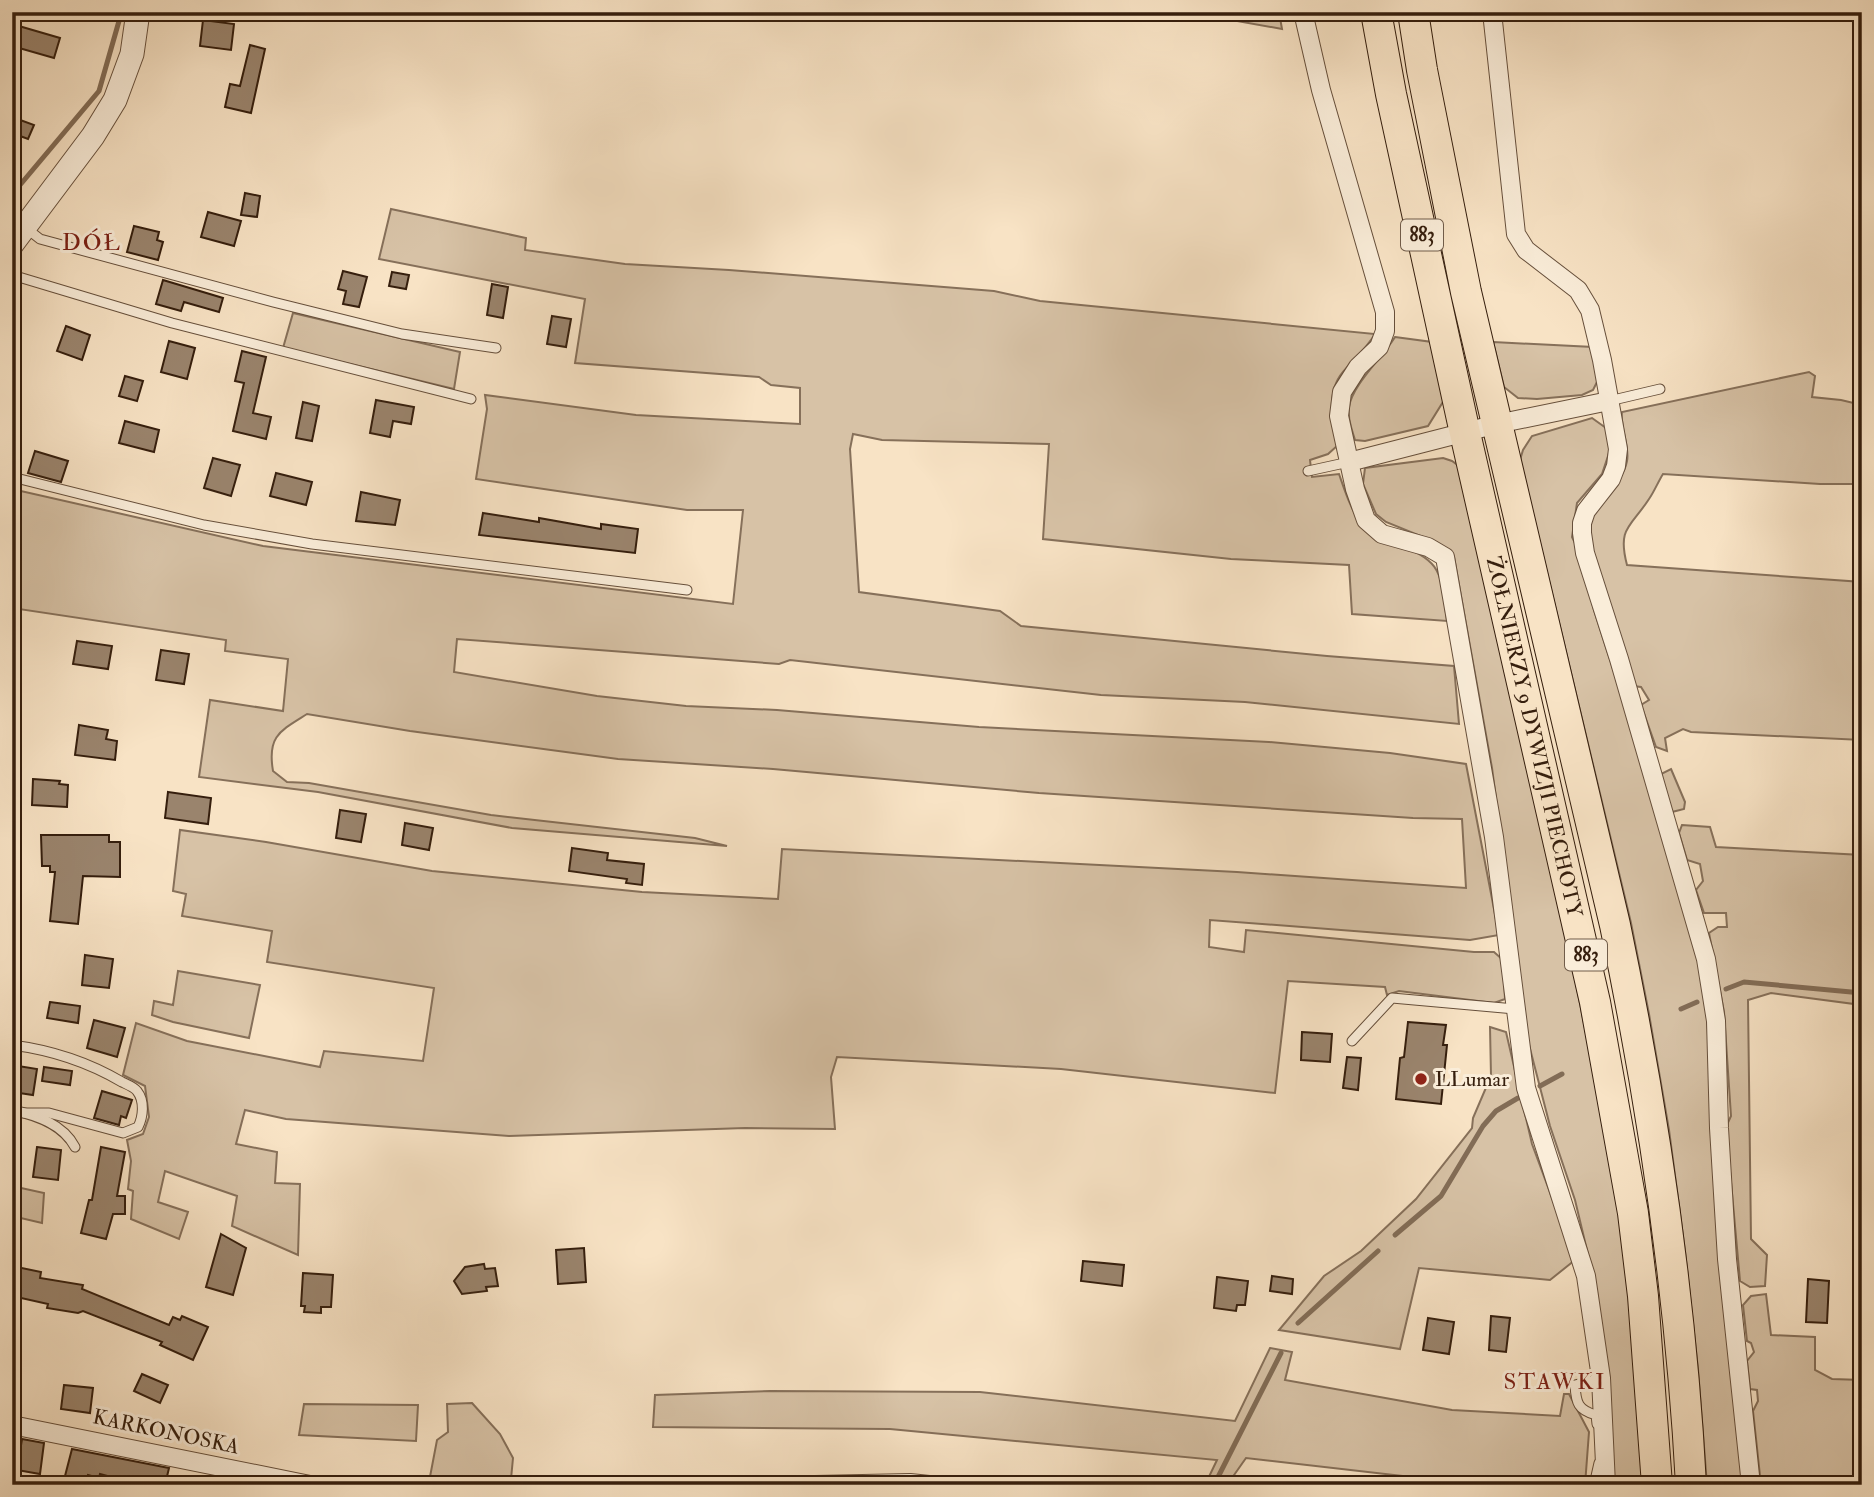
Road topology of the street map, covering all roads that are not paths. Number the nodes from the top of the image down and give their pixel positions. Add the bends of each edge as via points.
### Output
1 (138, 12) edge
2 (1303, 12) edge
3 (1413, 12) edge
4 (1492, 12) edge
5 (1378, 25) edge
6 (19, 236) edge
7 (12, 275) edge
8 (496, 348) dead end
9 (1660, 389) dead end
10 (471, 399) dead end
11 (1609, 401) junction
12 (1497, 424) junction
13 (1465, 433) junction
14 (1349, 461) junction
15 (1308, 471) dead end
16 (12, 477) edge
17 (687, 590) dead end
18 (1515, 1009) junction
19 (1352, 1041) dead end
20 (12, 1045) edge
21 (12, 1110) edge
22 (24, 1113) junction
23 (75, 1147) dead end
24 (1601, 1378) junction
25 (12, 1425) edge
26 (310, 1485) edge
27 (815, 1485) edge
28 (929, 1485) edge
29 (1594, 1485) edge
30 (1606, 1485) edge
31 (1657, 1485) edge
32 (1691, 1485) edge
33 (1751, 1485) edge

1 - 6 street via 132,54 115,100
2 - 14 street via 1385,312 1379,347 1358,367 1342,392 1339,416
3 - 12 highway, ŻOŁNIERZY 9 DYWIZJI PIECHOTY / 883
4 - 11 street via 1516,234 1526,250 1578,290 1590,310
5 - 13 highway, ŻOŁNIERZY 9 DYWIZJI PIECHOTY / 883
6 - 8 lane via 402,334
7 - 10 lane via 172,323
9 - 11 lane
11 - 12 street
11 - 33 street via 1618,449 1616,466 1586,511 1582,533 1706,959 1716,1021 1727,1259
12 - 13 street
12 - 32 highway, ŻOŁNIERZY 9 DYWIZJI PIECHOTY / 883 via 1630,994 1669,1225
13 - 14 street
13 - 31 highway, ŻOŁNIERZY 9 DYWIZJI PIECHOTY / 883 via 1598,1015 1633,1213
14 - 15 lane
14 - 18 street via 1366,520 1382,534 1428,547 1444,557 1494,836
16 - 17 lane via 204,525 312,544
18 - 19 lane via 1392,998
18 - 24 street via 1526,1088 1586,1276
20 - 22 lane via 54,1052 89,1065 136,1091 143,1105 138,1128 123,1133 49,1113
21 - 22 lane
22 - 23 lane via 65,1131
24 - 29 lane via 1575,1385 1584,1412 1597,1415 1599,1462
24 - 30 street
25 - 26 street, KARKONOSKA
27 - 28 street

